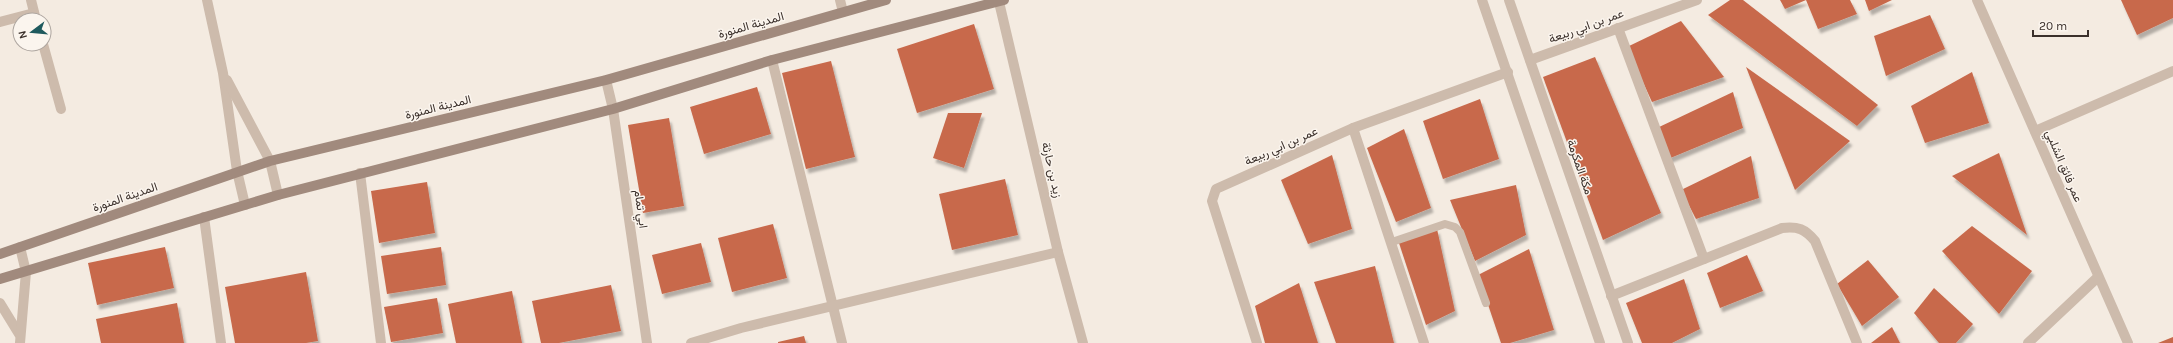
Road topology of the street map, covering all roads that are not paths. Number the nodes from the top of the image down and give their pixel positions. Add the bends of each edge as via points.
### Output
1 (31, 0) edge
2 (207, 0) edge
3 (840, 0) edge
4 (886, 0) edge
5 (1482, 0) edge
6 (1509, 0) edge
7 (1697, 0) edge
8 (1976, 0) edge
9 (1002, 1) edge
10 (34, 12) edge
11 (843, 12) junction
12 (12, 20) edge
13 (0, 22) edge
14 (1618, 28) junction
15 (45, 52) edge
16 (772, 60) junction
17 (1530, 60) junction
18 (2173, 71) edge
19 (1508, 72) junction
20 (223, 73) junction
21 (606, 80) junction
22 (61, 108) dead end
23 (613, 109) junction
24 (1353, 128) junction
25 (2035, 131) junction
26 (270, 161) junction
27 (237, 171) junction
28 (360, 173) junction
29 (278, 195) junction
30 (245, 205) junction
31 (204, 217) junction
32 (1392, 242) junction
33 (20, 247) junction
34 (1058, 252) junction
35 (0, 254) edge
36 (1704, 259) junction
37 (26, 272) junction
38 (2098, 277) junction
39 (0, 279) edge
40 (1611, 296) junction
41 (0, 303) edge
42 (1486, 303) dead end
43 (834, 306) junction
44 (20, 339) edge
45 (220, 343) edge
46 (381, 343) edge
47 (647, 343) edge
48 (691, 343) edge
49 (842, 343) edge
50 (1083, 343) edge
51 (1257, 343) edge
52 (1424, 343) edge
53 (1600, 343) edge
54 (1628, 343) edge
55 (1857, 343) edge
56 (2028, 343) edge
57 (2128, 343) edge

1 - 10 street
2 - 20 street
3 - 11 street
4 - 11 main road, المدينة المنورة
5 - 19 street
6 - 17 street, مكة المكرمة
7 - 14 street, عمر بن ابي ربيعة
8 - 25 street, عمر فائق الشلبي
9 - 16 main road
9 - 34 street, زيد بن حارثة
11 - 21 main road, المدينة المنورة
12 - 13 street
14 - 17 street, عمر بن ابي ربيعة
14 - 36 street
15 - 22 street
16 - 23 main road
16 - 43 street
17 - 40 street, مكة المكرمة
18 - 25 street
19 - 24 street, عمر بن ابي ربيعة
19 - 53 street
20 - 26 street
20 - 27 street
21 - 23 street, ابي تمام
21 - 26 main road, المدينة المنورة
23 - 28 main road
23 - 47 street, ابي تمام
24 - 32 street
24 - 51 street, عمر بن ابي ربيعة via 1225,184 1213,194 1212,201
25 - 38 street, عمر فائق الشلبي
26 - 27 main road, المدينة المنورة
26 - 29 street
27 - 30 street
27 - 33 main road, المدينة المنورة
28 - 29 main road
28 - 46 street
29 - 30 main road
30 - 31 main road
31 - 37 main road
31 - 45 street
32 - 42 lane via 1445,224 1455,227 1460,232
32 - 52 street
33 - 35 main road, المدينة المنورة
33 - 37 street
34 - 43 street
34 - 50 street, زيد بن حارثة
36 - 40 street
36 - 55 street via 1782,228 1795,226 1807,231 1815,242
37 - 39 main road
37 - 44 street
38 - 56 street
38 - 57 street, عمر فائق الشلبي
40 - 54 street, مكة المكرمة
41 - 44 street
43 - 48 street
43 - 49 street

